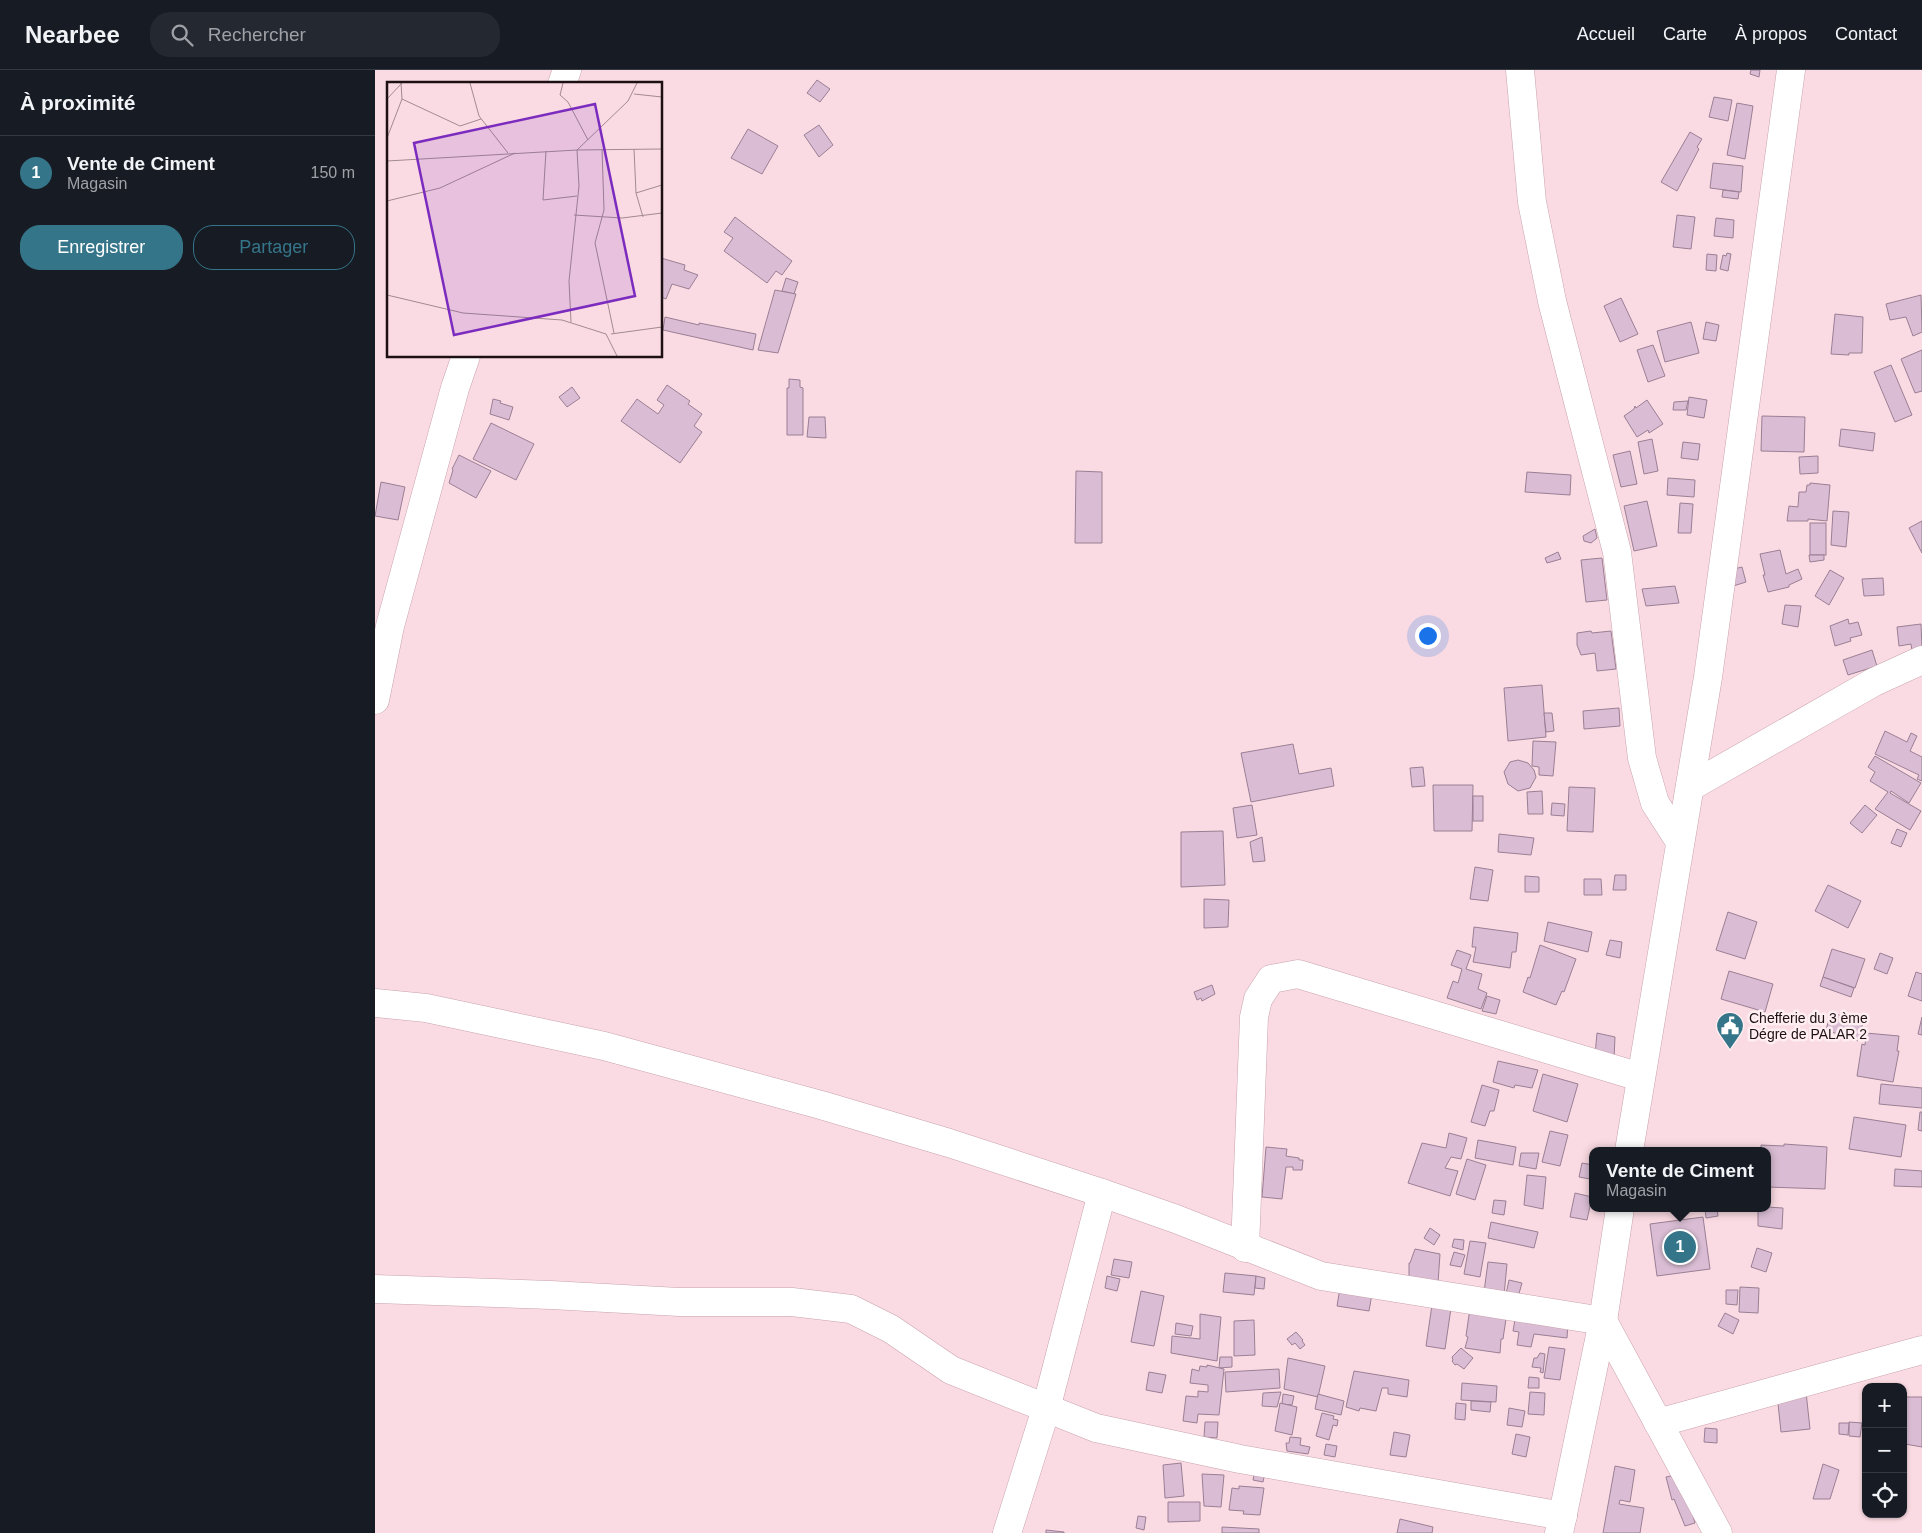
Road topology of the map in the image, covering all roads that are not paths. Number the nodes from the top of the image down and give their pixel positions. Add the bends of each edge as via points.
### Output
1 (567, 70) edge
2 (1520, 70) edge
3 (1791, 70) edge
4 (563, 82) edge
5 (465, 358) edge
6 (1922, 660) edge
7 (375, 700) edge
8 (1690, 787) junction
9 (1680, 842) junction
10 (375, 1003) edge
11 (1640, 1077) junction
12 (1630, 1147) edge
13 (1102, 1193) junction
14 (1619, 1212) edge
15 (1245, 1248) junction
16 (375, 1290) edge
17 (1603, 1321) junction
18 (1922, 1350) edge
19 (1046, 1409) junction
20 (1658, 1422) junction
21 (1561, 1525) edge
22 (1007, 1533) edge
23 (1719, 1533) edge

1 - 4 street
2 - 9 street via 1532,202 1552,301 1617,552 1642,758 1655,803
3 - 8 street
5 - 7 street via 390,626
6 - 8 street via 1874,682
8 - 9 street
9 - 11 street
10 - 13 street via 426,1008 604,1046 821,1105
11 - 12 street
11 - 15 street via 1299,974 1271,979 1258,999 1254,1017
13 - 15 street
13 - 19 street
14 - 17 street
15 - 17 street via 1321,1276
16 - 19 street via 679,1302 792,1302 851,1309 891,1329 951,1370
17 - 20 street
17 - 21 street
18 - 20 street
19 - 21 street via 1096,1428
19 - 22 street
20 - 23 street

